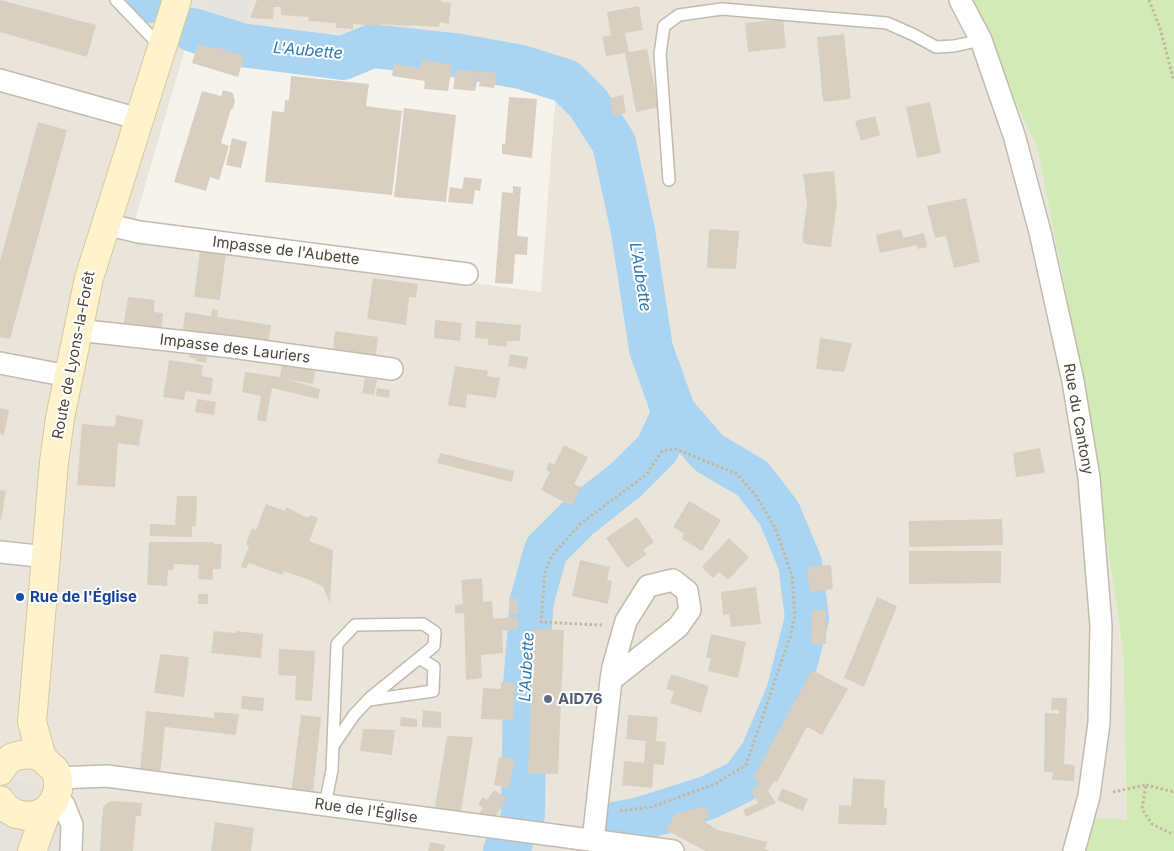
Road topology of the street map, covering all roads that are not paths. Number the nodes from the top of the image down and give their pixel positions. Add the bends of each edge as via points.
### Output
1 (116, 0) edge
2 (177, 0) edge
3 (960, 0) edge
4 (981, 40) junction
5 (162, 48) junction
6 (0, 80) edge
7 (139, 119) junction
8 (669, 180) dead end
9 (105, 224) junction
10 (467, 274) dead end
11 (77, 330) junction
12 (0, 363) edge
13 (392, 369) dead end
14 (68, 376) junction
15 (0, 552) edge
16 (46, 557) junction
17 (420, 658) junction
18 (611, 680) junction
19 (368, 701) junction
20 (333, 746) junction
21 (37, 779) edge
22 (325, 805) junction
23 (8, 807) edge
24 (593, 840) junction
25 (31, 851) edge
26 (71, 851) edge
27 (673, 851) edge
28 (1074, 851) edge

1 - 5 lane
2 - 5 main road, Route de Lyons-la-Forêt
3 - 4 street, Rue du Cantony
4 - 8 lane via 936,47 887,22 722,8 679,15 664,26 660,54
4 - 28 street, Rue du Cantony via 1014,135 1040,232 1073,381 1089,478 1101,626 1099,723 1089,796
5 - 7 main road, Route de Lyons-la-Forêt
6 - 7 street
7 - 9 main road, Route de Lyons-la-Forêt
9 - 10 street, Impasse de l'Aubette via 139,232
9 - 11 main road, Route de Lyons-la-Forêt
11 - 13 street, Impasse des Lauriers
11 - 14 main road, Route de Lyons-la-Forêt
12 - 14 street
14 - 16 main road, Route de Lyons-la-Forêt via 54,462
15 - 16 street
16 - 21 main road, Route de Lyons-la-Forêt via 32,722 24,739
17 - 19 lane
17 - 19 lane via 434,666 433,691
17 - 20 lane via 434,646 435,632 423,624 356,625 337,644
18 - 18 street via 626,621 648,586 673,580 687,591 690,610 678,627
18 - 24 street
19 - 20 lane
20 - 22 lane
21 - 22 street, Rue de l'Église via 106,776
21 - 23 main road via 37,815 26,816
21 - 25 main road, Route de Lyons-la-Forêt
21 - 26 street via 64,805 72,825
22 - 24 street, Rue de l'Église
23 - 25 main road, Route de Lyons-la-Forêt
24 - 27 street, Rue de l'Église

